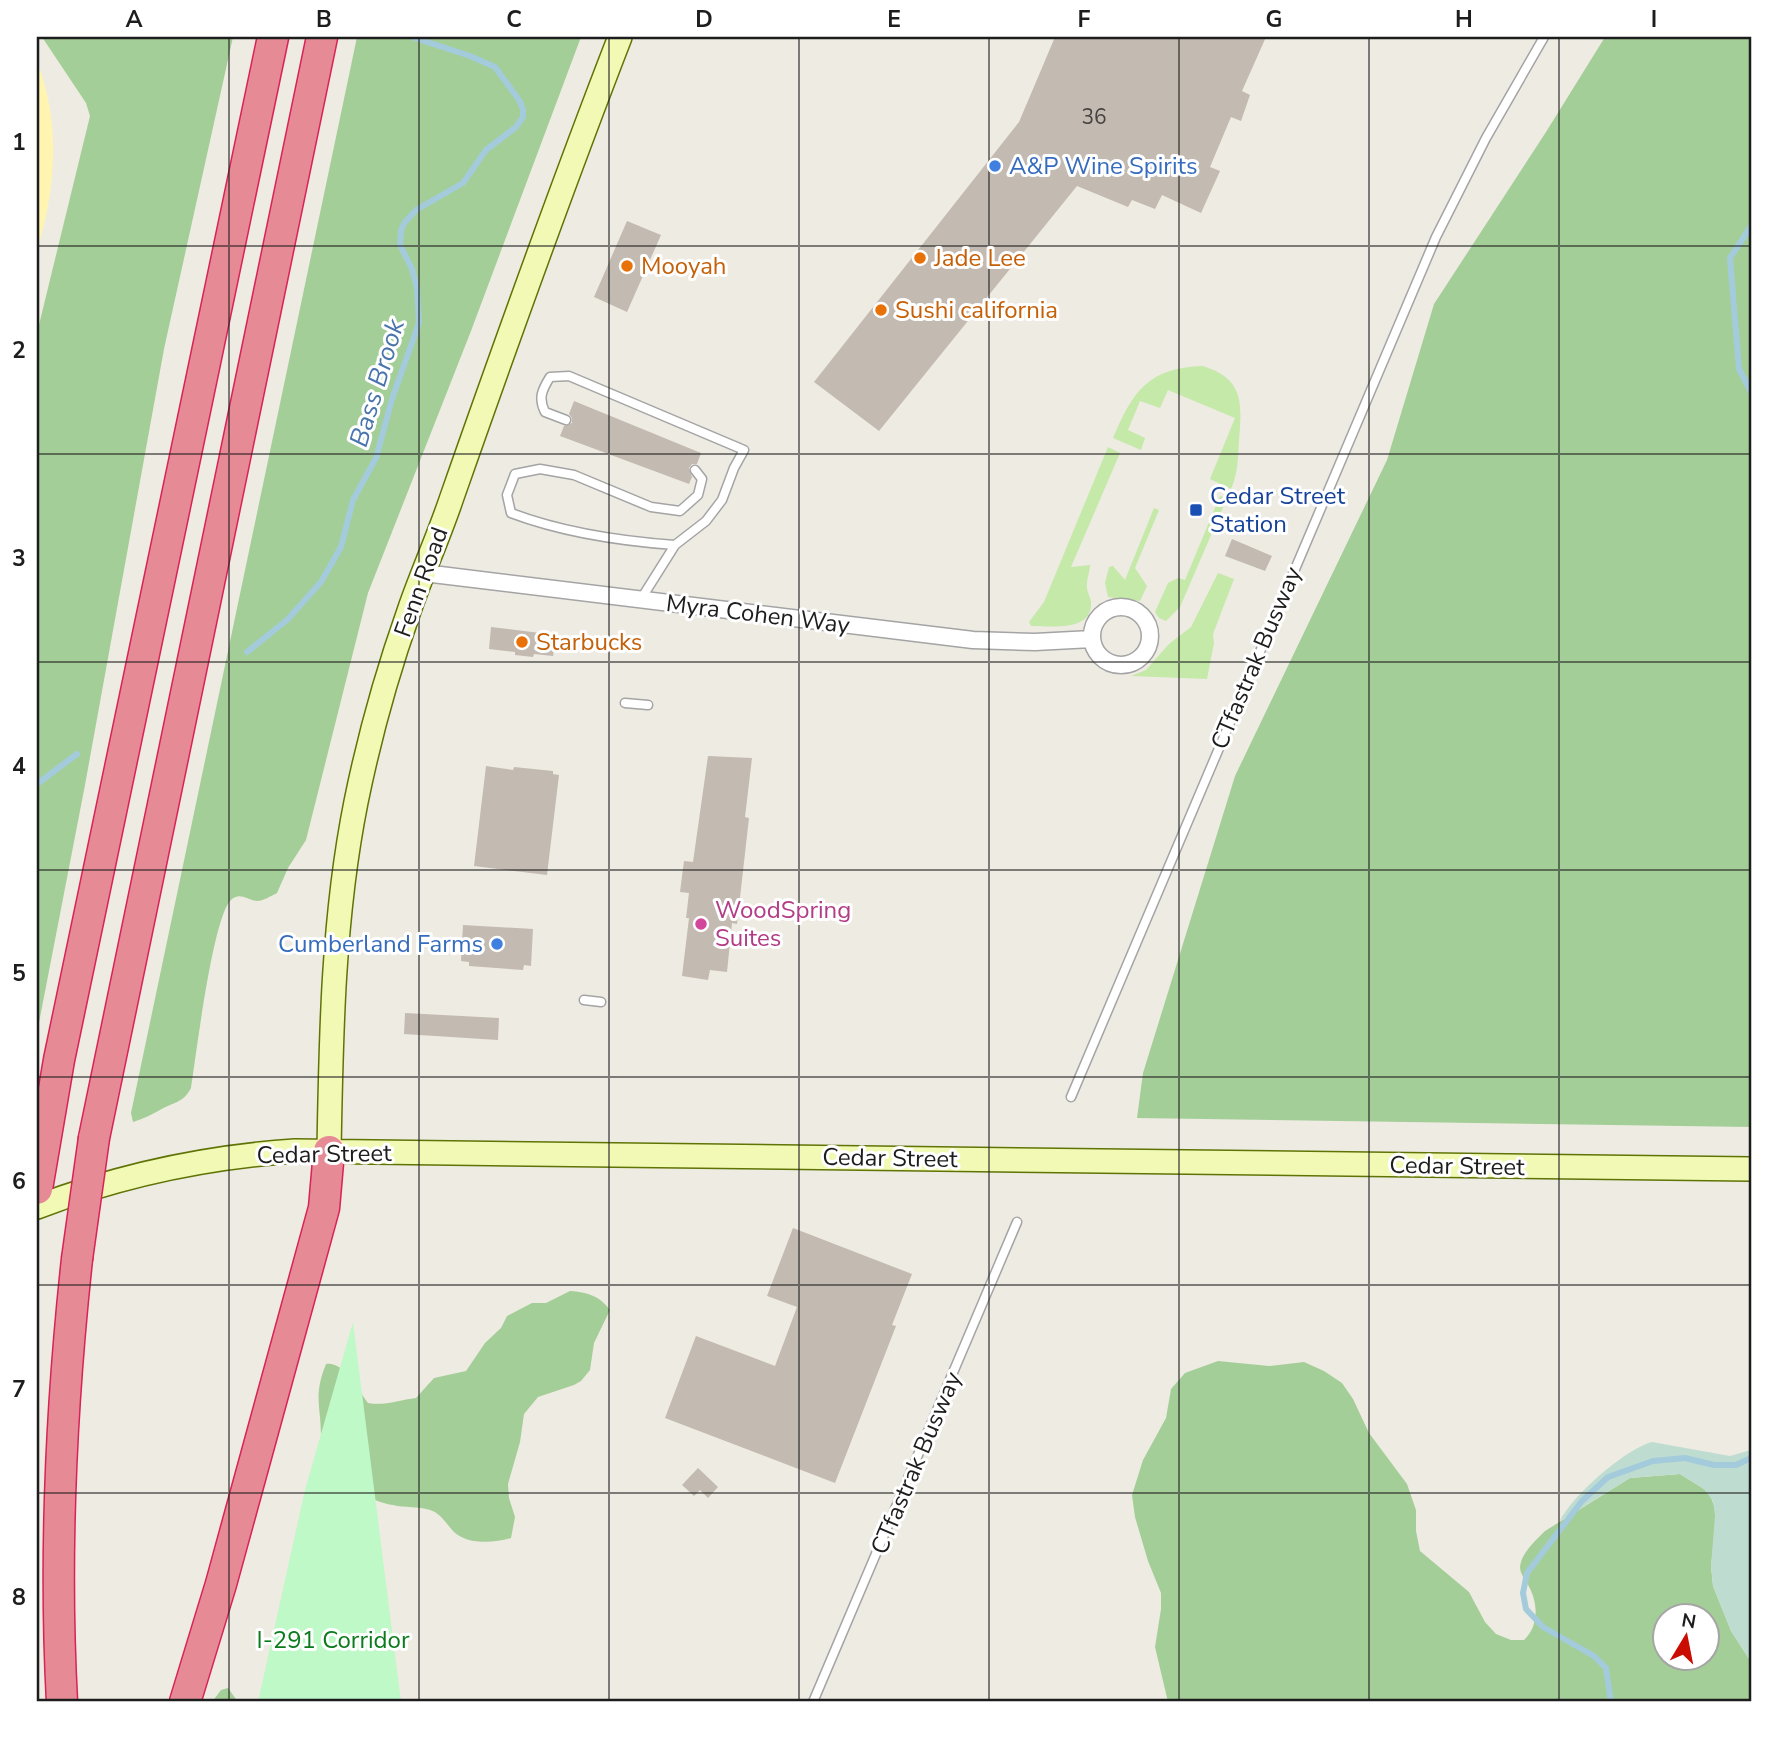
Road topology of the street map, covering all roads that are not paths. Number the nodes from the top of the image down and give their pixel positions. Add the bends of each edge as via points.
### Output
1 (322, 37) edge
2 (620, 37) edge
3 (1544, 37) edge
4 (270, 50) edge
5 (566, 420) dead end
6 (695, 470) dead end
7 (675, 545) junction
8 (424, 573) junction
9 (640, 599) junction
10 (1092, 639) dead end
11 (625, 703) dead end
12 (648, 705) dead end
13 (584, 1000) dead end
14 (601, 1002) dead end
15 (1071, 1097) dead end
16 (329, 1151) junction
17 (1751, 1170) edge
18 (37, 1189) edge
19 (37, 1207) edge
20 (1017, 1222) dead end
21 (62, 1702) edge
22 (185, 1702) edge
23 (813, 1702) edge

1 - 21 highway, bridge via 94,1138 66,1361 58,1595
2 - 8 main road, Fenn Road
3 - 15 lane, CTfastrak Busway via 1436,237
4 - 18 highway via 65,1032
5 - 7 lane via 545,412 541,402 541,390 550,377 569,376 744,450 722,500 706,521
6 - 7 lane via 702,479 698,495 680,512 650,507 574,475 540,469 515,474 507,495 511,513 533,521 584,534
7 - 9 lane
8 - 9 street, Myra Cohen Way
8 - 16 main road, Fenn Road via 372,734 349,837 330,1058
9 - 10 street, Myra Cohen Way via 973,640
11 - 12 lane
13 - 14 lane
16 - 17 main road, Cedar Street
16 - 19 main road, Cedar Street via 253,1154 178,1165
16 - 22 highway via 324,1208
20 - 23 lane, CTfastrak Busway

